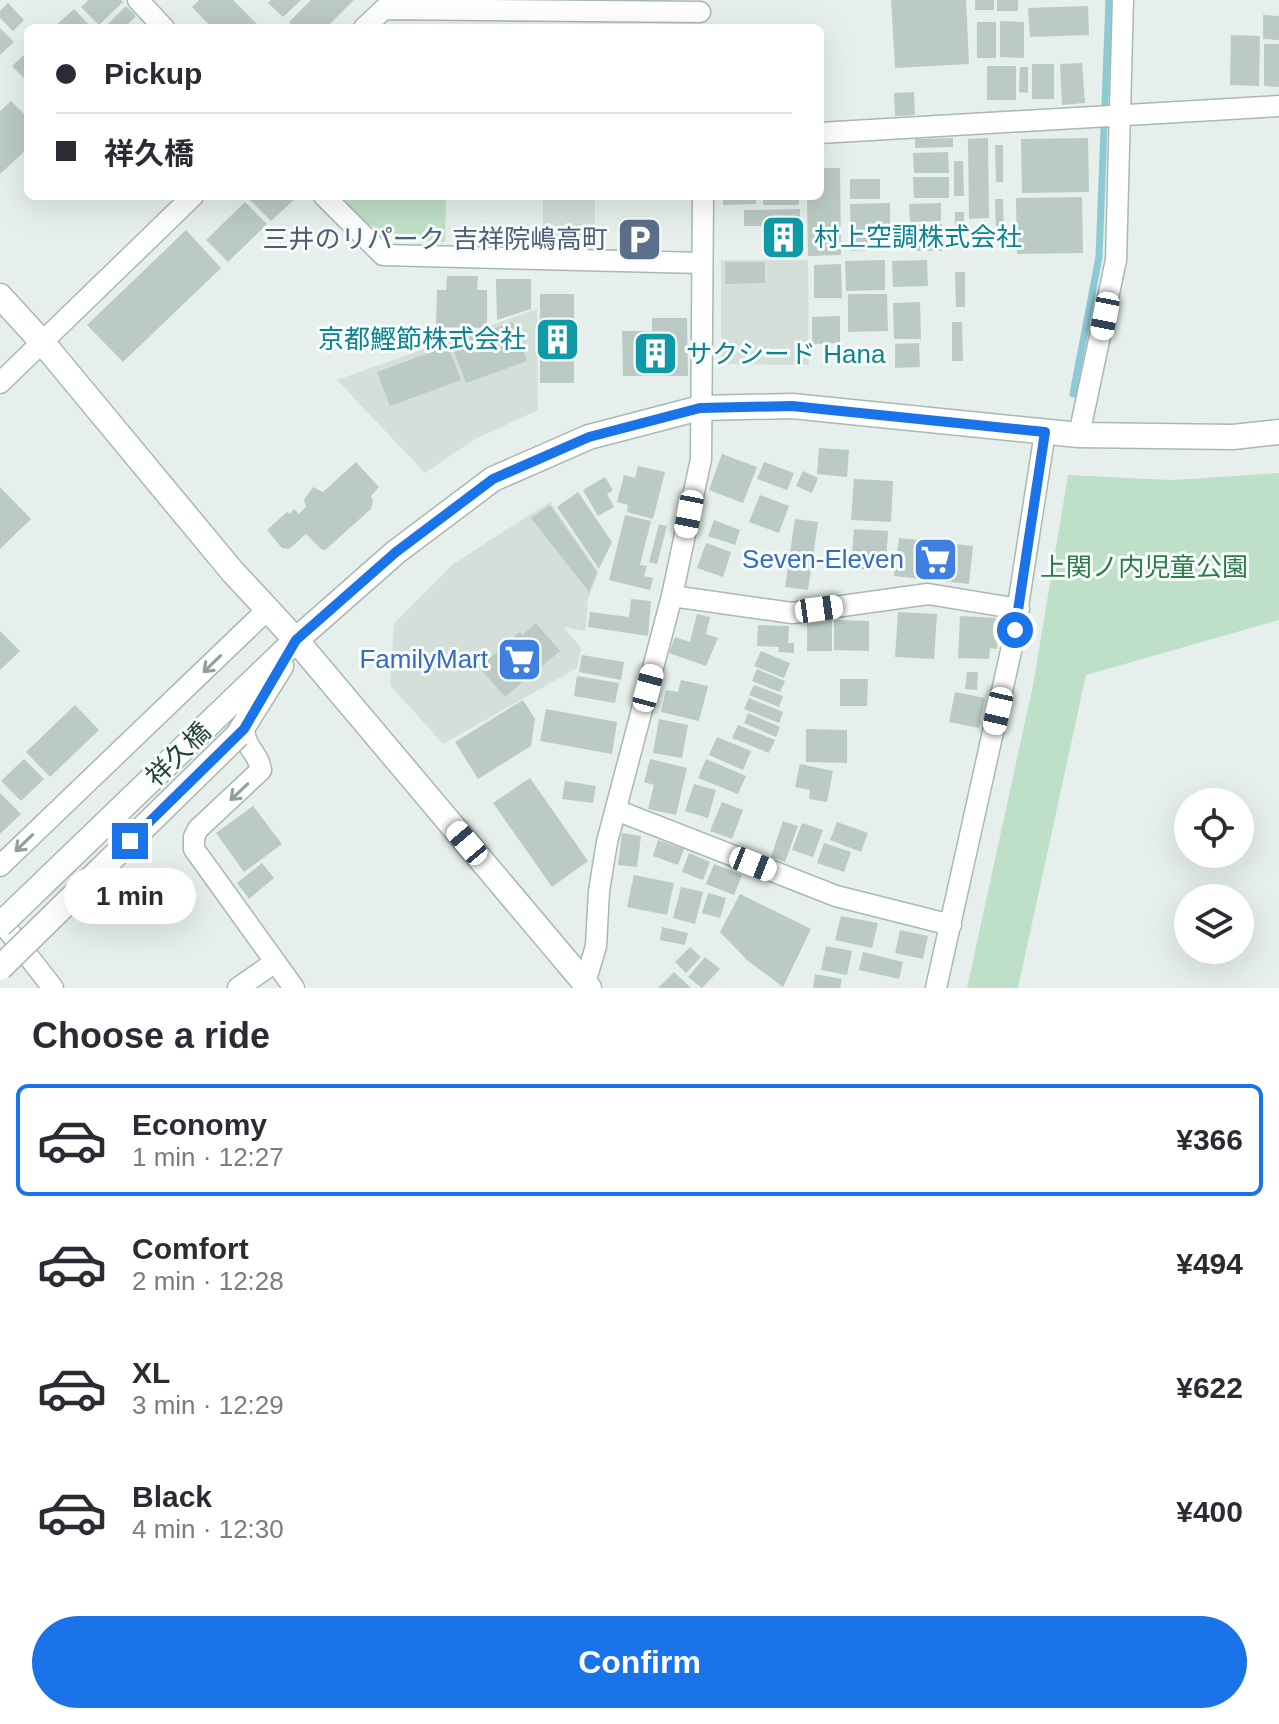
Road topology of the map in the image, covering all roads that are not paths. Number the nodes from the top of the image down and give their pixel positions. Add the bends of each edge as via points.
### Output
1 (138, 0) edge
2 (1123, 0) edge
3 (380, 4) edge
4 (700, 13) edge
5 (160, 24) edge
6 (367, 24) edge
7 (1279, 106) edge
8 (1119, 115) junction
9 (824, 133) edge
10 (189, 200) edge
11 (328, 200) edge
12 (703, 200) edge
13 (702, 263) junction
14 (0, 296) edge
15 (43, 343) junction
16 (0, 383) edge
17 (700, 408) junction
18 (1045, 432) junction
19 (1279, 432) edge
20 (1079, 435) junction
21 (672, 596) junction
22 (268, 609) junction
23 (1019, 609) junction
24 (296, 640) junction
25 (241, 732) junction
26 (616, 810) junction
27 (0, 866) edge
28 (0, 923) edge
29 (951, 925) junction
30 (275, 962) junction
31 (0, 968) edge
32 (587, 986) edge
33 (53, 988) edge
34 (238, 988) edge
35 (294, 988) edge
36 (936, 988) edge

1 - 5 street
2 - 8 street
3 - 4 street
3 - 6 street
7 - 8 street
8 - 9 street
8 - 20 street via 1116,260
10 - 15 street
11 - 13 street via 383,255
12 - 13 street
13 - 17 street
14 - 15 street
15 - 16 street
15 - 22 street
17 - 18 street, 祥久橋 via 792,406
17 - 21 street via 701,459
17 - 24 street, 祥久橋 via 589,437 493,479 396,552
18 - 20 street, 祥久橋
18 - 23 street
19 - 20 street, 祥久橋 via 1233,437
21 - 23 street via 792,613 928,594
21 - 26 street
22 - 24 street
22 -> 27 street
23 - 29 street
24 - 25 street, 祥久橋
24 - 28 street, 祥久橋, bridge
24 - 32 street
25 -> 30 street via 261,770 198,829 194,849
25 - 31 street, 祥久橋, bridge
26 - 29 street via 836,896
26 - 32 street
28 - 33 street
29 - 36 street
30 - 34 street
30 - 35 street

